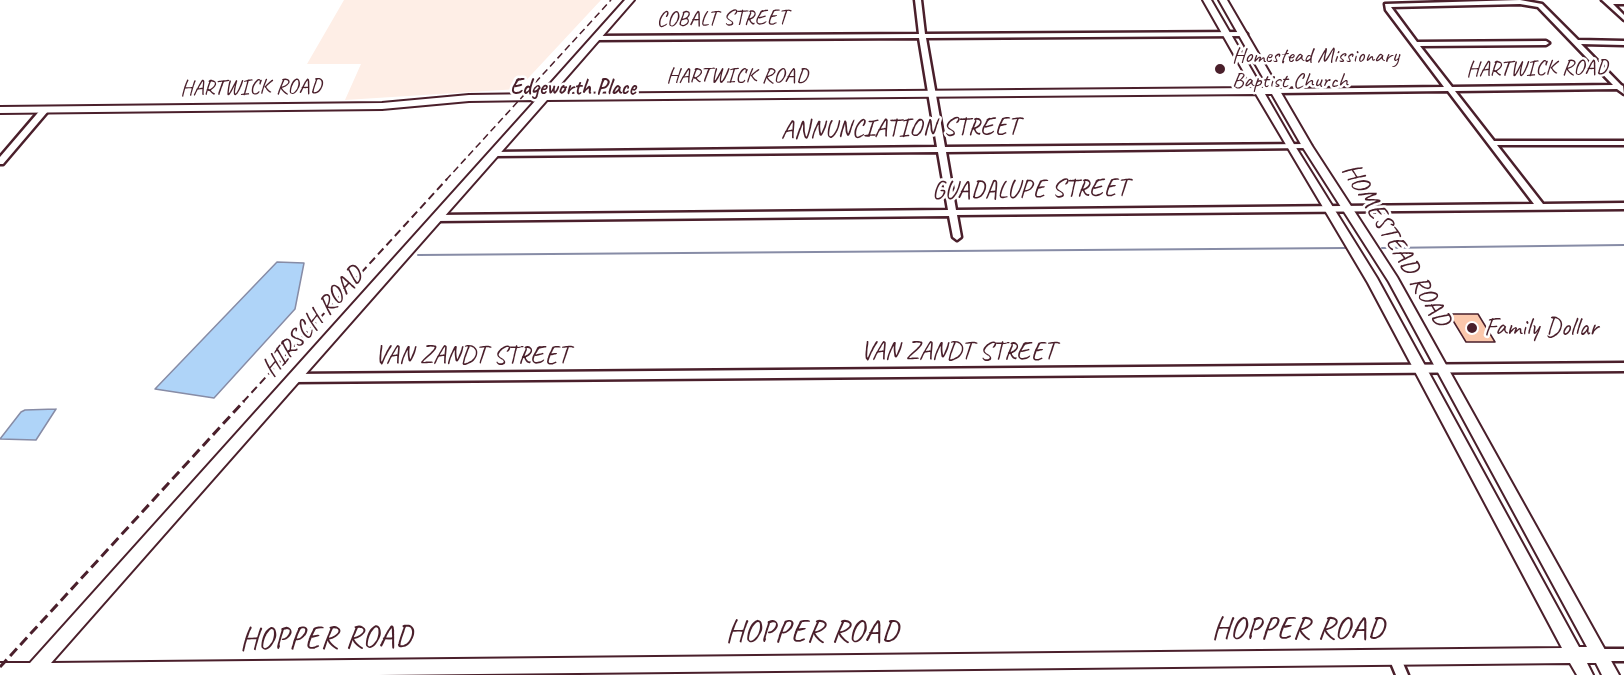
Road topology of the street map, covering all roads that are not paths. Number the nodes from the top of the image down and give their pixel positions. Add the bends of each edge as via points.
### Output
1 (630, 0) edge
2 (918, 0) edge
3 (1207, 0) edge
4 (1222, 0) edge
5 (1606, 1) edge
6 (1624, 2) edge
7 (1624, 18) edge
8 (1228, 34) junction
9 (1244, 34) junction
10 (922, 35) junction
11 (596, 38) junction
12 (1576, 42) junction
13 (1546, 43) dead end
14 (1624, 43) edge
15 (1415, 44) junction
16 (1450, 89) junction
17 (1623, 89) edge
18 (1276, 91) junction
19 (1259, 92) junction
20 (932, 93) junction
21 (544, 97) junction
22 (0, 110) edge
23 (45, 110) junction
24 (1492, 143) junction
25 (1624, 143) edge
26 (1290, 146) junction
27 (1307, 146) junction
28 (941, 149) junction
29 (494, 154) junction
30 (0, 162) edge
31 (1540, 206) junction
32 (1624, 206) edge
33 (1329, 208) junction
34 (1347, 208) junction
35 (952, 212) junction
36 (436, 218) junction
37 (957, 237) dead end
38 (1393, 280) junction
39 (1373, 281) junction
40 (1624, 367) edge
41 (1419, 368) junction
42 (1442, 368) junction
43 (292, 378) junction
44 (1503, 476) junction
45 (1478, 478) junction
46 (1599, 655) junction
47 (1624, 655) edge
48 (1575, 656) junction
49 (1395, 658) junction
50 (0, 671) edge
51 (32, 673) edge
52 (1402, 675) edge
53 (1585, 675) edge
54 (1611, 675) edge

1 - 11 main road, HIRSCH ROAD
2 - 10 street
3 - 8 main road, HOMESTEAD ROAD
4 - 9 main road, HOMESTEAD ROAD
5 - 6 street
5 - 7 street
8 - 9 street, COBALT STREET
8 - 10 street, COBALT STREET
8 - 19 main road, HOMESTEAD ROAD
9 - 18 main road, HOMESTEAD ROAD
10 - 11 street, COBALT STREET
10 - 20 street
11 - 21 main road, HIRSCH ROAD
12 - 14 street
12 - 15 street via 1547,11 1532,2 1387,5
12 - 17 street
13 - 15 street
15 - 16 street
16 - 17 street, HARTWICK ROAD
16 - 18 street, HARTWICK ROAD
16 - 24 street
18 - 19 main road, HARTWICK ROAD
18 - 27 main road, HOMESTEAD ROAD
19 - 20 main road, HARTWICK ROAD
19 - 26 main road, HOMESTEAD ROAD
20 - 21 main road, HARTWICK ROAD
20 - 28 street
21 - 23 main road, HARTWICK ROAD via 469,98 382,106
21 - 29 main road, HIRSCH ROAD
22 - 23 main road, HARTWICK ROAD
23 - 30 street
24 - 25 street
24 - 31 street
26 - 27 street, ANNUNCIATION STREET
26 - 28 street, ANNUNCIATION STREET
26 - 33 main road, HOMESTEAD ROAD
27 - 34 main road, HOMESTEAD ROAD
28 - 29 street, ANNUNCIATION STREET
28 - 35 street
29 - 36 main road, HIRSCH ROAD
31 - 32 street, GUADALUPE STREET
31 - 34 street, GUADALUPE STREET
33 - 34 street, GUADALUPE STREET
33 - 35 street, GUADALUPE STREET
33 - 39 main road, HOMESTEAD ROAD
34 - 38 main road, HOMESTEAD ROAD
35 - 36 street, GUADALUPE STREET
35 - 37 street
36 - 43 main road, HIRSCH ROAD
38 - 39 main road
38 - 42 main road, HOMESTEAD ROAD
39 - 41 main road, HOMESTEAD ROAD
40 - 42 street, VAN ZANDT STREET
41 - 42 street, VAN ZANDT STREET
41 - 43 street, VAN ZANDT STREET
41 - 45 main road, HOMESTEAD ROAD
42 - 44 main road, HOMESTEAD ROAD
43 - 51 main road, HIRSCH ROAD
44 - 45 main road
44 - 46 main road, HOMESTEAD ROAD
45 - 48 main road, HOMESTEAD ROAD
46 - 47 street, HOPPER ROAD
46 - 48 main road, HOPPER ROAD
46 - 54 main road, HOMESTEAD ROAD
48 - 49 main road, HOPPER ROAD
48 - 53 main road, HOMESTEAD ROAD
49 - 51 main road, HOPPER ROAD via 720,662
49 - 52 street
50 - 51 main road, HOPPER ROAD

